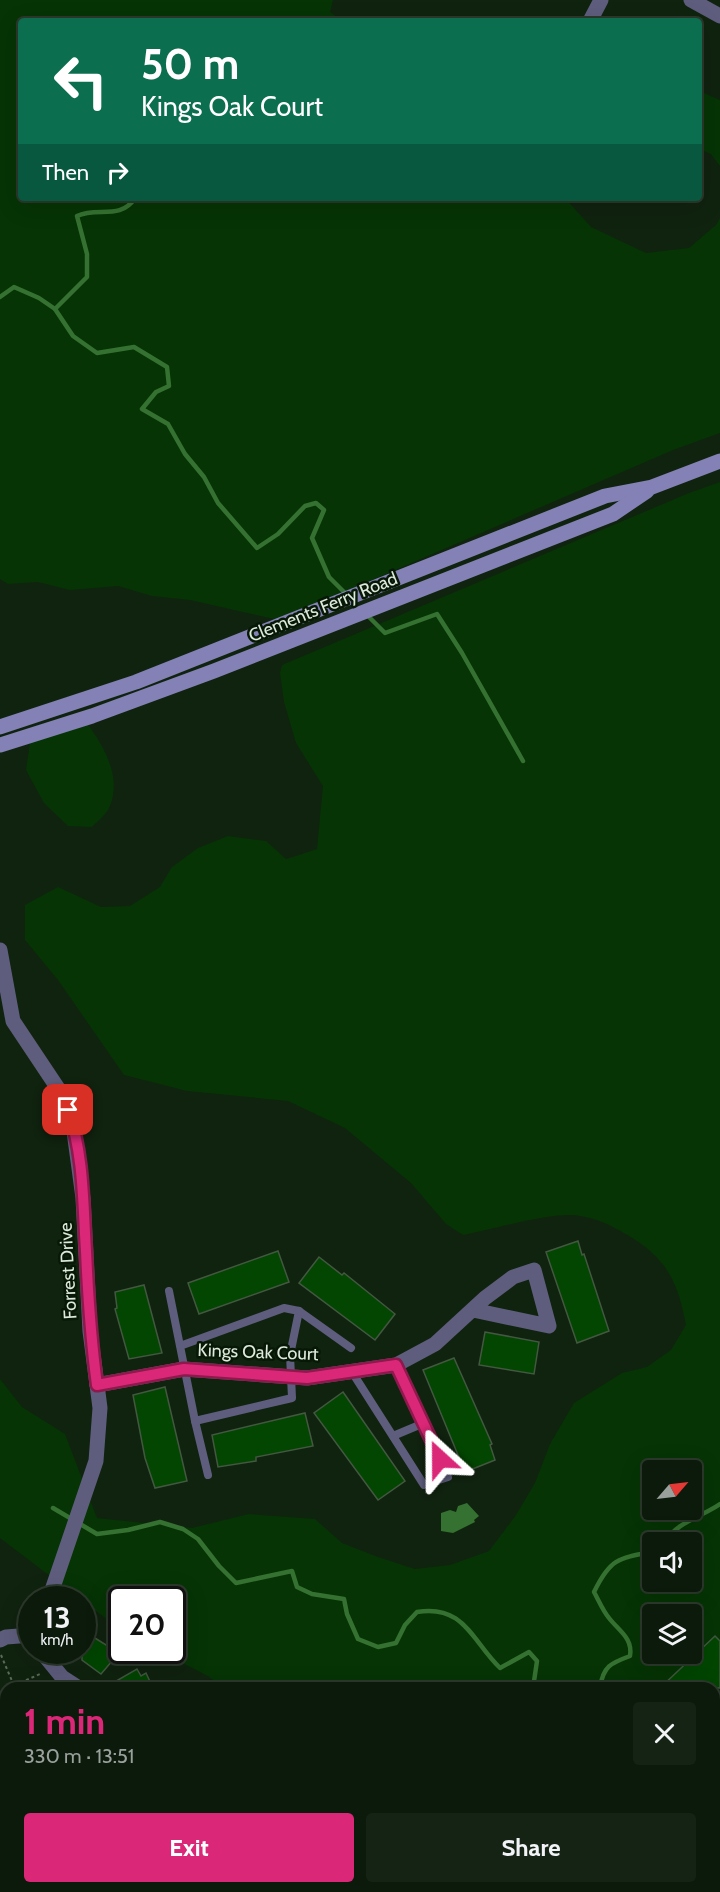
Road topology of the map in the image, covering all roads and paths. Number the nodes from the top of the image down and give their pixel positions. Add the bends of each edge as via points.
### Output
1 (601, 0) edge
2 (691, 0) edge
3 (720, 16) edge
4 (592, 18) edge
5 (720, 461) edge
6 (652, 487) junction
7 (0, 727) edge
8 (0, 745) edge
9 (0, 950) edge
10 (169, 1291) dead end
11 (472, 1310) junction
12 (299, 1311) junction
13 (180, 1346) junction
14 (351, 1348) dead end
15 (396, 1365) junction
16 (184, 1369) junction
17 (351, 1371) junction
18 (291, 1377) junction
19 (97, 1385) junction
20 (195, 1421) junction
21 (424, 1423) junction
22 (393, 1436) junction
23 (208, 1475) dead end
24 (53, 1586) edge
25 (18, 1636) edge
26 (0, 1640) edge
27 (0, 1652) edge
28 (49, 1664) joint
29 (13, 1682) edge
30 (24, 1682) edge
31 (72, 1682) edge

1 - 4 street
2 - 3 street
5 - 6 main road, Clements Ferry Road
6 - 7 main road, Clements Ferry Road via 605,496 135,682
6 - 8 main road, Clements Ferry Road via 613,514 92,716
9 - 19 street, Forrest Drive via 14,1021 63,1096 73,1124 83,1198
10 - 13 lane
11 - 11 street, Kings Oak Court via 513,1278 534,1270 549,1326
11 - 15 street, Kings Oak Court via 435,1344
12 - 13 lane via 284,1308
12 - 14 lane
12 - 18 lane via 290,1355
13 - 16 lane
15 - 17 street, Kings Oak Court
15 - 21 lane
16 - 18 street, Kings Oak Court
16 - 19 street, Kings Oak Court
16 - 20 lane
17 - 18 street, Kings Oak Court
17 - 22 lane
18 - 20 lane via 292,1398
19 - 24 street, Forrest Drive via 100,1408 96,1461
20 - 23 lane
21 - 22 lane
21 - 22 lane via 448,1477 424,1485
25 - 26 street
27 - 29 path
28 - 30 path
28 - 31 street

